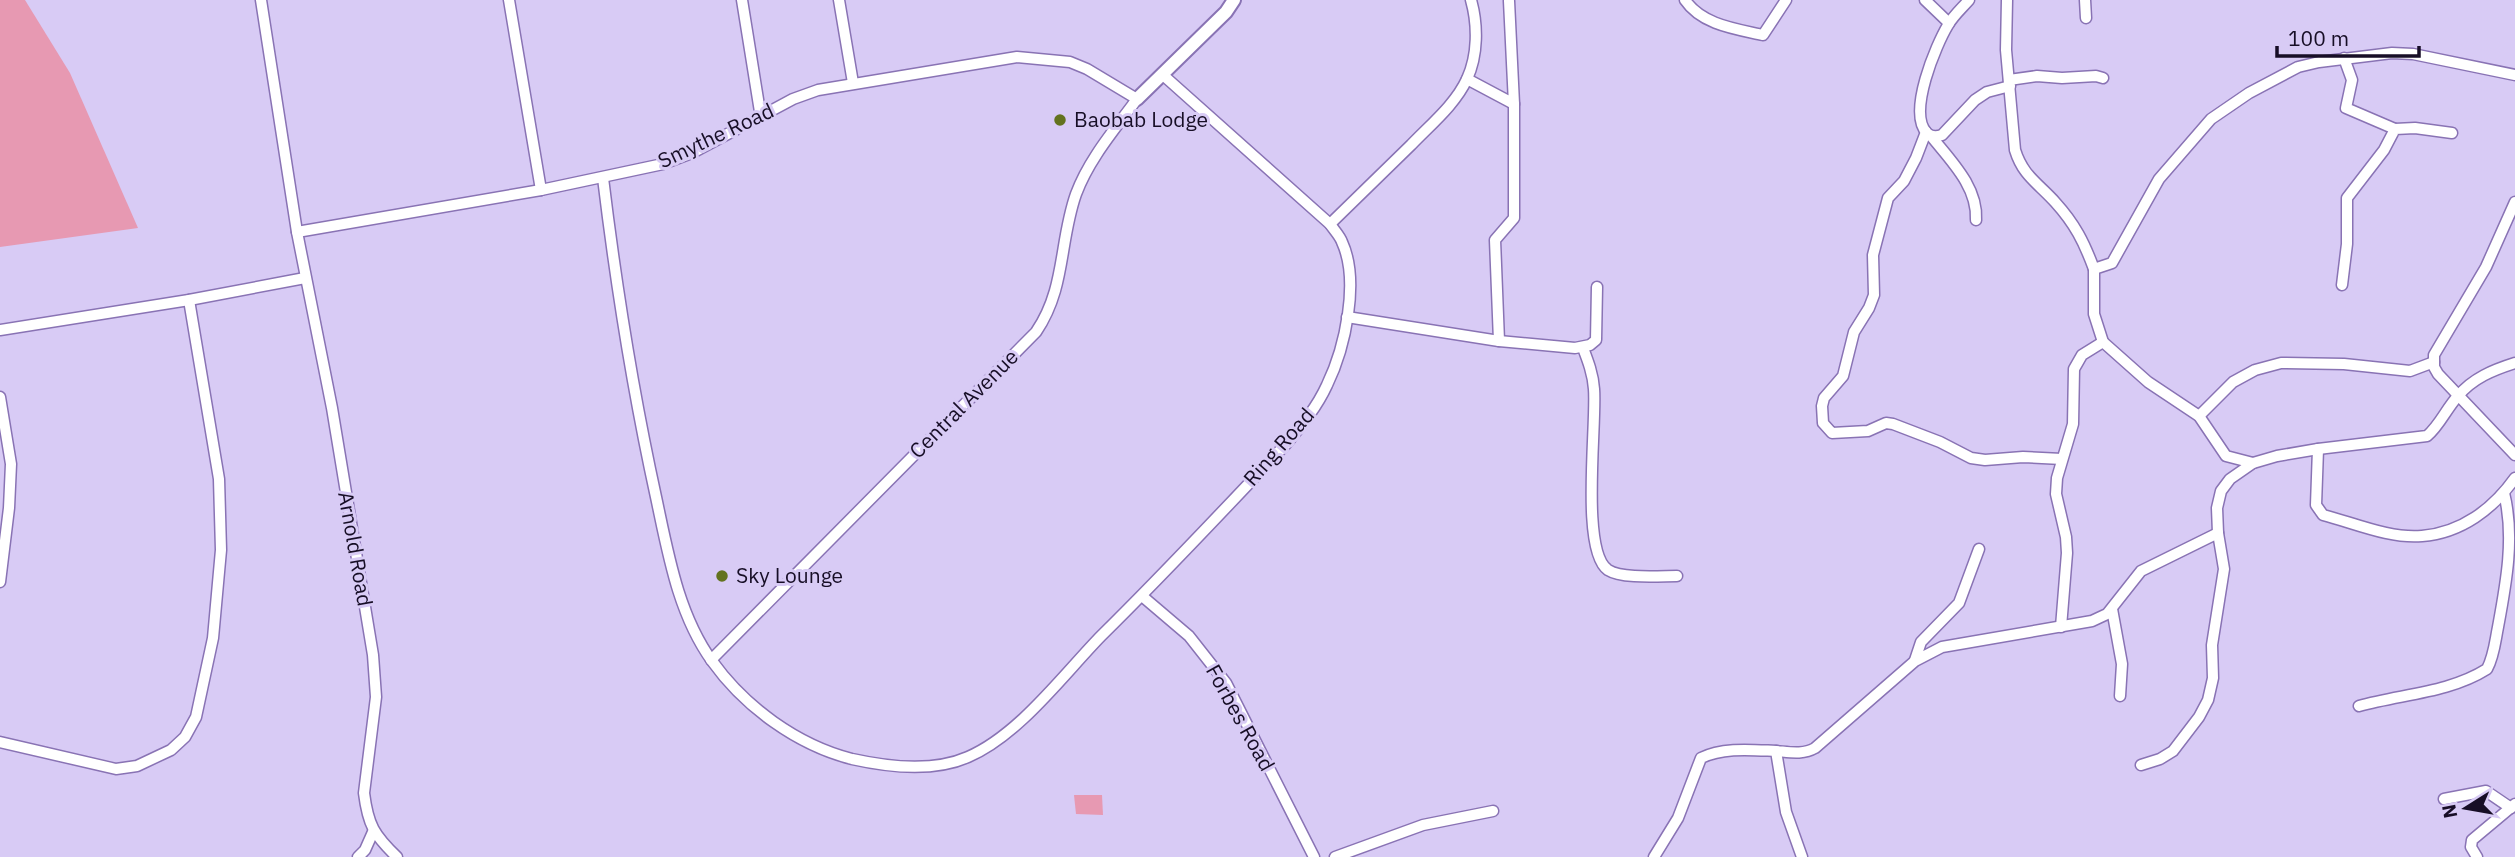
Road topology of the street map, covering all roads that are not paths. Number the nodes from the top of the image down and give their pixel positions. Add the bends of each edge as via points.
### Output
1 (261, 0) edge
2 (509, 0) edge
3 (742, 0) edge
4 (839, 0) edge
5 (1234, 0) edge
6 (1471, 0) edge
7 (1685, 0) edge
8 (1786, 0) edge
9 (1925, 0) edge
10 (1969, 0) edge
11 (2007, 0) edge
12 (2085, 0) edge
13 (1509, 1) edge
14 (2086, 18) dead end
15 (1949, 23) junction
16 (2344, 58) junction
17 (1163, 75) junction
18 (2515, 75) edge
19 (2103, 78) dead end
20 (1467, 79) junction
21 (853, 83) junction
22 (2009, 83) junction
23 (1137, 99) junction
24 (1514, 104) junction
25 (761, 118) junction
26 (2395, 129) junction
27 (2452, 133) dead end
28 (1929, 134) junction
29 (603, 178) junction
30 (541, 190) junction
31 (2515, 202) edge
32 (1976, 220) dead end
33 (1330, 224) junction
34 (297, 232) junction
35 (2094, 269) junction
36 (305, 278) junction
37 (2342, 285) dead end
38 (1597, 287) dead end
39 (189, 300) junction
40 (1347, 317) junction
41 (0, 330) edge
42 (1499, 341) junction
43 (2103, 342) junction
44 (1583, 348) junction
45 (2434, 362) junction
46 (2515, 363) edge
47 (2458, 395) junction
48 (0, 397) edge
49 (2199, 416) junction
50 (2318, 449) junction
51 (2515, 455) edge
52 (2062, 459) junction
53 (2253, 463) junction
54 (2515, 478) edge
55 (2504, 493) junction
56 (2217, 533) junction
57 (1979, 549) dead end
58 (1677, 576) dead end
59 (0, 582) edge
60 (1142, 596) junction
61 (2112, 609) junction
62 (2061, 627) junction
63 (710, 660) junction
64 (1915, 660) junction
65 (2120, 696) dead end
66 (2359, 706) dead end
67 (0, 742) edge
68 (1776, 751) junction
69 (2141, 765) dead end
70 (2444, 799) dead end
71 (2513, 806) edge
72 (1493, 811) dead end
73 (373, 832) junction
74 (358, 857) edge
75 (397, 857) edge
76 (1314, 857) edge
77 (1335, 857) edge
78 (1654, 857) edge
79 (1802, 857) edge
80 (2477, 857) edge

1 - 34 street
2 - 30 street
3 - 25 street
4 - 21 street
5 - 17 street
6 - 20 street via 1476,31
7 - 8 street via 1697,13 1721,26 1763,35
9 - 15 street
10 - 15 street
11 - 22 street
12 - 14 street
13 - 24 street
15 - 28 street via 1924,84 1920,114
16 - 18 street via 2413,54
16 - 26 street via 2352,80 2346,108
16 - 35 street via 2298,67 2211,119 2158,179 2112,263
17 - 23 street
17 - 33 street, Ring Road
19 - 22 street via 2037,76
20 - 24 street
20 - 33 street via 1442,114
21 - 23 street, Smythe Road via 1017,57 1040,58 1087,69
21 - 25 street, Smythe Road via 793,99
22 - 28 street via 1975,100 1942,135
22 - 35 street via 2020,165 2080,233
23 - 63 street, Central Avenue via 1083,177 1056,293 1036,332
24 - 42 street via 1514,218 1495,240
25 - 29 street, Smythe Road via 692,153
26 - 27 street
26 - 37 street via 2347,198
28 - 32 street via 1969,184 1977,206
28 - 52 street via 1888,198 1873,255 1874,295 1854,332 1843,376 1824,398 1823,423 1832,433 1893,424 1984,460
29 - 30 street, Smythe Road
29 - 63 street, Ring Road via 626,339 668,555 695,633
30 - 34 street, Smythe Road
31 - 45 street via 2487,267
33 - 40 street, Ring Road via 1348,259
34 - 36 street, Arnold Road
35 - 43 street via 2094,314
36 - 39 street
36 - 73 street, Arnold Road via 375,666 376,697 364,793
38 - 44 street via 1596,340
39 - 41 street
39 - 67 street via 219,479 221,550 213,638 196,718 171,750 137,766 116,769
40 - 42 street
40 - 60 street, Ring Road via 1327,386 1308,418
42 - 44 street
43 - 49 street via 2148,382
43 - 52 street via 2082,355 2074,369 2073,424
44 - 58 street via 1594,389 1591,505 1600,561 1620,574
45 - 47 street via 2438,374
45 - 49 street via 2410,371 2344,363 2281,363 2233,382
46 - 47 street via 2486,373
47 - 50 street via 2427,436
47 - 51 street
48 - 59 street via 11,464
49 - 53 street via 2226,456
50 - 53 street
50 - 55 street via 2319,512 2386,533 2422,536 2447,531 2486,510
52 - 62 street via 2056,494 2067,553
53 - 56 street via 2221,491
54 - 55 street
55 - 66 street via 2511,550 2494,652 2487,669 2437,689
56 - 61 street via 2141,570
56 - 69 street via 2224,569 2208,700 2173,751
57 - 64 street via 1959,603 1921,642
60 - 63 street, Ring Road via 1051,692 993,743 947,764 873,764 835,754 785,731 733,688
60 - 76 street, Forbes Road via 1189,636 1226,682
61 - 62 street via 2092,621
61 - 65 street via 2122,664
62 - 64 street via 1942,647
64 - 68 street via 1809,752
68 - 78 street via 1742,750 1701,758 1678,818
68 - 79 street via 1786,812
70 - 71 street via 2486,791
71 - 80 street via 2472,839
72 - 77 street via 1423,825
73 - 74 street
73 - 75 street

